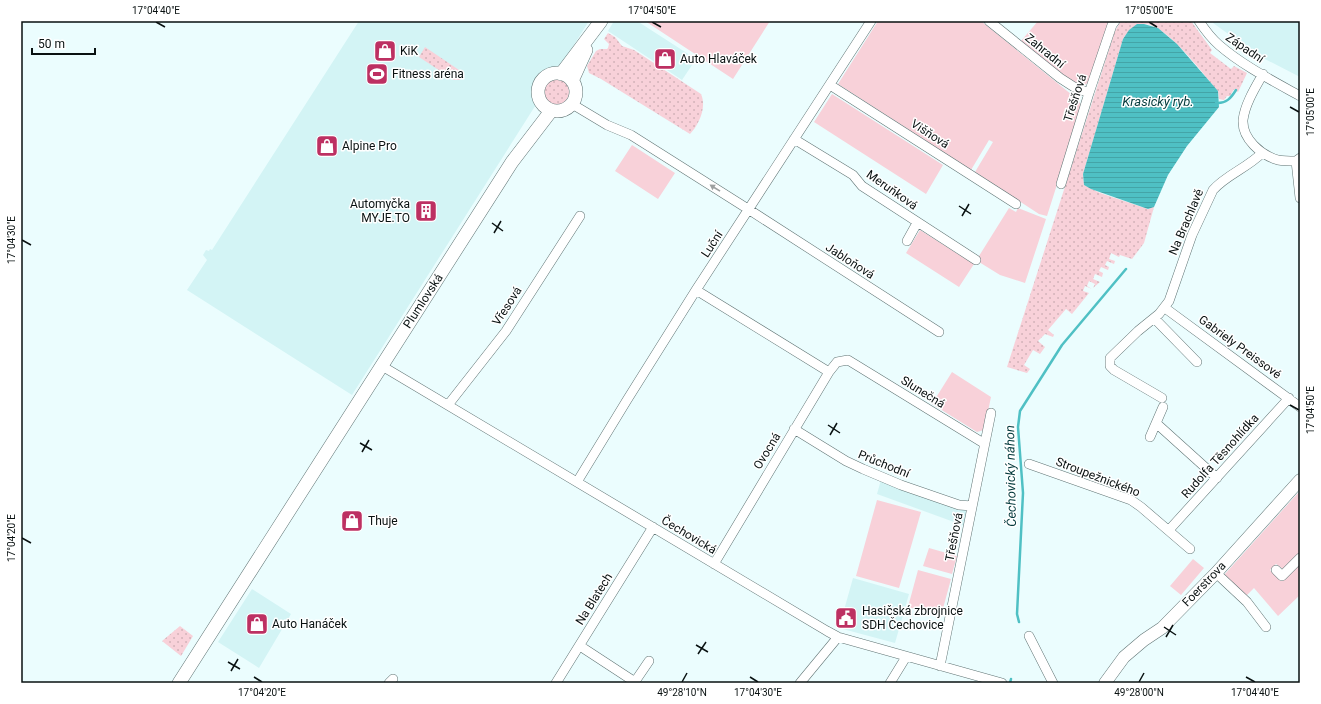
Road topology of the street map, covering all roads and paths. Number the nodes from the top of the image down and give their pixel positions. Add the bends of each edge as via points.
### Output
1 (871, 21) edge
2 (989, 21) edge
3 (1115, 21) edge
4 (1199, 21) edge
5 (598, 25) edge
6 (1263, 74) junction
7 (567, 77) junction
8 (830, 85) junction
9 (1089, 93) junction
10 (1300, 96) edge
11 (572, 104) junction
12 (547, 108) junction
13 (794, 139) junction
14 (1262, 153) junction
15 (1298, 159) edge
16 (1061, 184) dead end
17 (1300, 198) edge
18 (1016, 204) dead end
19 (748, 209) junction
20 (580, 216) dead end
21 (918, 223) junction
22 (907, 240) dead end
23 (976, 260) dead end
24 (696, 290) junction
25 (1165, 308) junction
26 (1154, 318) junction
27 (939, 332) dead end
28 (848, 360) joint
29 (1197, 362) dead end
30 (382, 366) junction
31 (829, 372) junction
32 (1289, 398) junction
33 (448, 405) junction
34 (1300, 407) edge
35 (991, 413) dead end
36 (1156, 423) junction
37 (794, 429) junction
38 (1150, 437) dead end
39 (985, 444) junction
40 (1029, 464) dead end
41 (1217, 478) junction
42 (577, 482) junction
43 (1299, 483) edge
44 (972, 506) junction
45 (653, 527) junction
46 (1169, 530) junction
47 (1190, 550) dead end
48 (1300, 558) edge
49 (714, 564) junction
50 (1276, 570) dead end
51 (1216, 573) junction
52 (1266, 627) dead end
53 (1029, 636) dead end
54 (838, 637) junction
55 (580, 646) junction
56 (906, 657) junction
57 (649, 660) dead end
58 (940, 666) junction
59 (635, 682) edge
60 (179, 683) edge
61 (556, 683) edge
62 (800, 683) edge
63 (890, 683) edge
64 (1002, 683) edge
65 (1053, 683) edge
66 (1105, 683) edge

1 - 8 street, Luční
2 - 9 street, Zahradní via 1060,78
3 - 9 street, Třešňová
4 - 6 street, Západní via 1218,45
5 - 7 main road
6 - 10 street, Západní
6 - 14 street, Západní via 1252,93 1243,121 1247,137
7 - 11 main road via 576,92
7 - 12 main road via 555,73 540,83 538,93
8 - 13 street, Luční
8 - 18 street, Višňová
9 - 16 street, Třešňová
11 - 12 main road via 563,111
19 -> 11 street via 627,133 607,125
12 - 30 main road, Plumlovská
13 - 19 street, Luční
13 - 21 street, Meruňková via 852,175 862,186
14 - 15 street, Západní via 1278,160
14 - 25 street, Na Brachlavě via 1212,190
15 - 17 street
19 - 24 street, Luční
19 - 27 street, Jabloňová
20 - 33 street, Vřesová via 506,331
21 - 22 street
21 - 23 street, Meruňková
24 - 31 street
24 - 42 street, Luční
25 - 26 street, Na Brachlavě
25 - 32 street, Gabriely Preissové
26 - 29 street
26 - 36 street, Na Brachlavě via 1112,356 1109,363 1111,368 1163,403
28 - 31 street, Ovocná via 837,362
28 - 39 street, Slunečná
30 - 33 street, Čechovická
30 - 60 main road, Plumlovská
31 - 37 street, Ovocná
32 - 34 street, Gabriely Preissové
32 - 41 street, Rudolfa Těsnohlídka
33 - 42 street, Čechovická
35 - 39 street, Třešňová
36 - 38 street
36 - 41 street
37 - 44 street, Průchodní via 858,467 959,505
37 - 49 street, Ovocná
39 - 44 street, Třešňová
40 - 46 street, Stroupežnického via 1131,500
41 - 46 street, Rudolfa Těsnohlídka
42 - 45 street, Čechovická
43 - 51 street, Foerstrova
44 - 58 street, Třešňová
45 - 49 street, Čechovická
45 - 55 street, Na Blatech
46 - 47 street, Stroupežnického
48 - 50 street via 1282,576
49 - 54 street, Čechovická
51 - 52 street via 1247,602
51 - 66 street, Foerstrova via 1162,628 1131,650
53 - 65 street
54 - 56 street, Čechovická
54 - 62 street
55 - 59 street
55 - 61 street, Na Blatech
56 - 58 street, Čechovická
56 - 63 street
57 - 59 street
58 - 64 street, Čechovická

